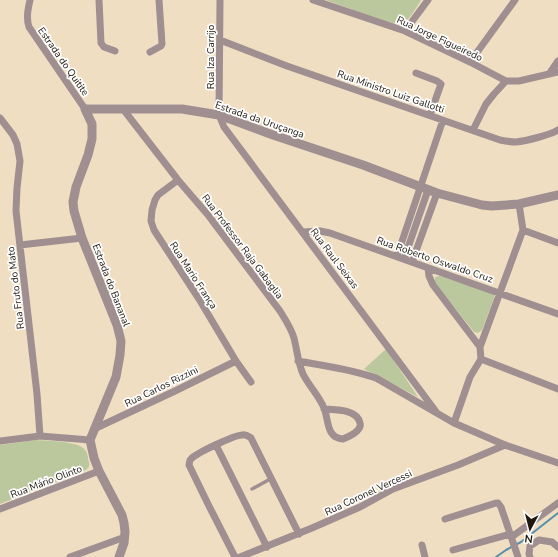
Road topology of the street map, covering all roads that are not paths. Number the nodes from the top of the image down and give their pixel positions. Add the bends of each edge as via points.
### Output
1 (30, 0) edge
2 (99, 0) edge
3 (159, 0) edge
4 (220, 0) edge
5 (313, 0) edge
6 (428, 0) edge
7 (515, 0) edge
8 (405, 31) junction
9 (220, 40) junction
10 (114, 51) dead end
11 (150, 52) dead end
12 (558, 61) edge
13 (470, 62) junction
14 (558, 72) edge
15 (416, 73) dead end
16 (549, 74) junction
17 (506, 81) junction
18 (85, 108) junction
19 (123, 109) junction
20 (219, 115) junction
21 (430, 115) junction
22 (0, 118) edge
23 (443, 120) junction
24 (473, 130) junction
25 (558, 130) edge
26 (178, 180) junction
27 (429, 190) junction
28 (558, 195) edge
29 (519, 204) junction
30 (523, 230) junction
31 (303, 232) junction
32 (82, 238) junction
33 (558, 243) edge
34 (20, 245) junction
35 (400, 258) junction
36 (412, 262) junction
37 (428, 268) junction
38 (500, 293) junction
39 (558, 314) edge
40 (480, 348) junction
41 (481, 359) junction
42 (236, 361) junction
43 (298, 361) junction
44 (251, 382) dead end
45 (558, 389) edge
46 (324, 408) junction
47 (437, 413) junction
48 (454, 423) junction
49 (94, 428) junction
50 (40, 436) junction
51 (90, 440) junction
52 (0, 442) edge
53 (216, 445) junction
54 (505, 445) junction
55 (558, 463) edge
56 (99, 471) junction
57 (272, 478) junction
58 (252, 489) dead end
59 (558, 503) edge
60 (0, 509) edge
61 (445, 519) dead end
62 (299, 534) junction
63 (125, 537) junction
64 (512, 539) junction
65 (422, 545) dead end
66 (267, 547) junction
67 (558, 547) edge
68 (453, 550) dead end
69 (70, 557) edge
70 (120, 557) edge
71 (235, 557) edge
72 (240, 557) edge
73 (425, 557) edge
74 (518, 557) edge
75 (530, 557) edge

1 - 18 street, Estrada do Quitite via 27,15 29,27
2 - 10 street via 101,43
3 - 11 street via 162,44
4 - 9 street, Rua Iza Carrijo
5 - 8 street, Rua Jorge Figueiredo
6 - 8 street
7 - 13 street
8 - 13 street, Rua Jorge Figueiredo
9 - 20 street, Rua Iza Carrijo
9 - 21 street, Rua Ministro Luiz Gallotti
12 - 16 street
13 - 17 street, Rua Jorge Figueiredo
14 - 16 street
15 - 21 street via 441,84
16 - 17 street via 519,81
17 - 24 street via 486,104
18 - 19 street, Estrada da Uruçanga
18 - 32 street, Estrada do Bananal via 92,124 92,139 73,202
19 - 20 street, Estrada da Uruçanga via 182,109
19 - 26 street, Rua Professor Raja Gabaglia
20 - 27 street, Estrada da Uruçanga
20 - 31 street, Rua Raul Seixas via 224,127
21 - 23 street, Rua Ministro Luiz Gallotti
22 - 34 street, Rua Fruto do Mato via 13,135 20,161 16,211
23 - 24 street, Rua Ministro Luiz Gallotti
23 - 27 street
24 - 25 street, Rua Ministro Luiz Gallotti via 508,142 518,142
26 - 42 street, Rua Mario França via 158,195 150,221
26 - 43 street, Rua Professor Raja Gabaglia via 208,215 280,311 294,337
27 - 29 street, Estrada da Uruçanga via 482,205
27 - 35 street
27 - 36 street
28 - 29 street, Estrada da Uruçanga
29 - 30 street
30 - 33 street
30 - 38 street
31 - 35 street, Rua Roberto Oswaldo Cruz via 330,233
31 - 47 street, Rua Raul Seixas
32 - 34 street
32 - 49 street, Estrada do Bananal via 121,341 116,377
34 - 50 street, Rua Fruto do Mato
35 - 36 street, Rua Roberto Oswaldo Cruz
36 - 37 street, Rua Roberto Oswaldo Cruz
37 - 38 street, Rua Roberto Oswaldo Cruz
37 - 40 street via 433,285
38 - 39 street, Rua Roberto Oswaldo Cruz
38 - 40 street
40 - 41 street
41 - 45 street
41 - 48 street via 470,377
42 - 44 street, Rua Mario França
42 - 49 street, Rua Carlos Rizzini
43 - 46 street, Rua Professor Raja Gabaglia
43 - 47 street via 349,370 376,378
46 - 46 street, Rua Professor Raja Gabaglia via 326,420 335,437 343,439 359,429 360,421 354,414
47 - 48 street
48 - 54 street
49 - 51 street, Estrada do Bananal
50 - 51 street
50 - 52 street
51 - 56 street
53 - 57 street via 241,434 247,435
53 - 66 street
53 - 71 street via 192,458 189,464
54 - 55 street
54 - 62 street, Rua Coronel Vercessi via 393,489
56 - 60 street, Rua Mário Olinto
56 - 63 street via 122,515
57 - 58 lane
57 - 62 street
59 - 64 street
61 - 64 street via 498,503
62 - 66 street, Rua Coronel Vercessi
63 - 69 street
63 - 70 street
64 - 68 street
64 - 74 street
65 - 73 street
66 - 72 street, Rua Coronel Vercessi
67 - 75 street via 552,542 539,540 530,546

